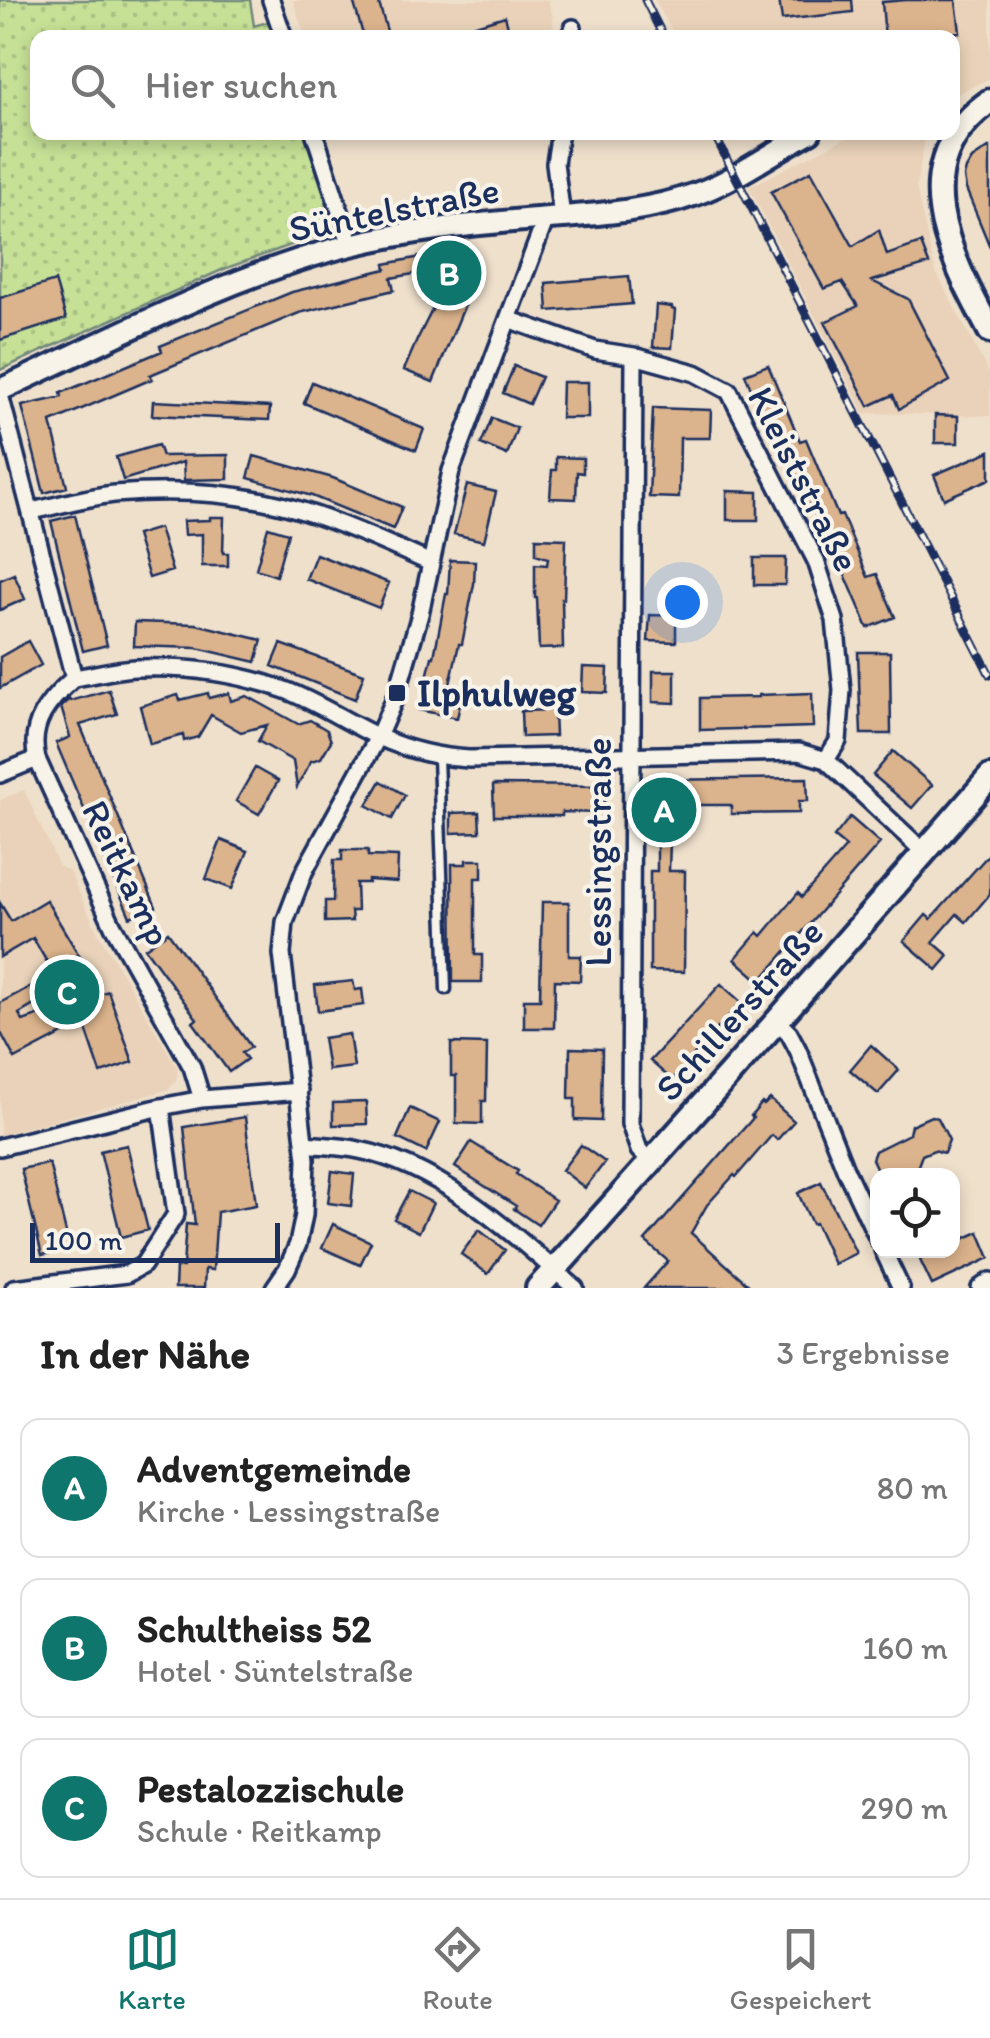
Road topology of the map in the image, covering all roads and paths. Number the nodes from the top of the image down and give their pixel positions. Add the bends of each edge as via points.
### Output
1 (272, 0) edge
2 (281, 30) edge
3 (990, 101) edge
4 (960, 121) edge
5 (317, 140) edge
6 (559, 140) edge
7 (796, 140) edge
8 (950, 140) edge
9 (554, 218) junction
10 (351, 245) junction
11 (508, 319) junction
12 (990, 331) edge
13 (634, 356) junction
14 (0, 393) edge
15 (32, 511) junction
16 (431, 564) junction
17 (74, 678) junction
18 (378, 737) junction
19 (630, 756) junction
20 (438, 757) junction
21 (37, 759) junction
22 (826, 760) junction
23 (0, 774) edge
24 (990, 777) edge
25 (924, 852) junction
26 (446, 989) dead end
27 (777, 1021) junction
28 (299, 1092) junction
29 (202, 1099) junction
30 (161, 1107) junction
31 (304, 1144) junction
32 (0, 1147) edge
33 (650, 1161) junction
34 (870, 1222) edge
35 (887, 1258) edge
36 (554, 1270) junction
37 (990, 1281) edge
38 (14, 1288) edge
39 (274, 1288) edge
40 (538, 1288) edge
41 (575, 1288) edge
42 (900, 1288) edge
43 (980, 1288) edge

1 - 2 street
3 - 4 main road
5 - 10 street
6 - 9 street
7 - 9 street, Süntelstraße via 698,194
8 - 12 main road via 939,200 955,257
9 - 10 street, Süntelstraße
9 - 11 street
10 - 14 street, Süntelstraße via 220,290
11 - 13 street, Kleiststraße
11 - 16 street via 451,471
13 - 19 street, Lessingstraße
13 - 22 street, Kleiststraße via 696,373 729,391 816,561 835,620 842,690 838,741
14 - 15 street
15 - 16 street via 110,494 262,500
15 - 17 street
16 - 18 street via 398,693
17 - 18 street via 132,668 237,676 286,691
17 - 21 street via 44,709 36,730
18 - 20 street
18 - 28 street via 304,872 285,922 282,954
19 - 20 street
19 - 22 street via 798,752
19 - 33 street, Lessingstraße via 630,1124
20 - 26 lane
21 - 23 street
21 - 29 street, Reitkamp
22 - 25 street
24 - 25 main road, Schillerstraße
25 - 27 main road, Schillerstraße
27 - 33 main road, Schillerstraße
27 - 34 street via 798,1050
28 - 29 street
28 - 31 street
29 - 30 street
30 - 32 street
30 - 38 street via 176,1214 143,1265 127,1274
31 - 36 street via 402,1163 490,1215
31 - 39 street via 298,1244
33 - 36 main road, Schillerstraße
35 - 42 street
36 - 40 main road, Schillerstraße
36 - 41 street
37 - 43 street

